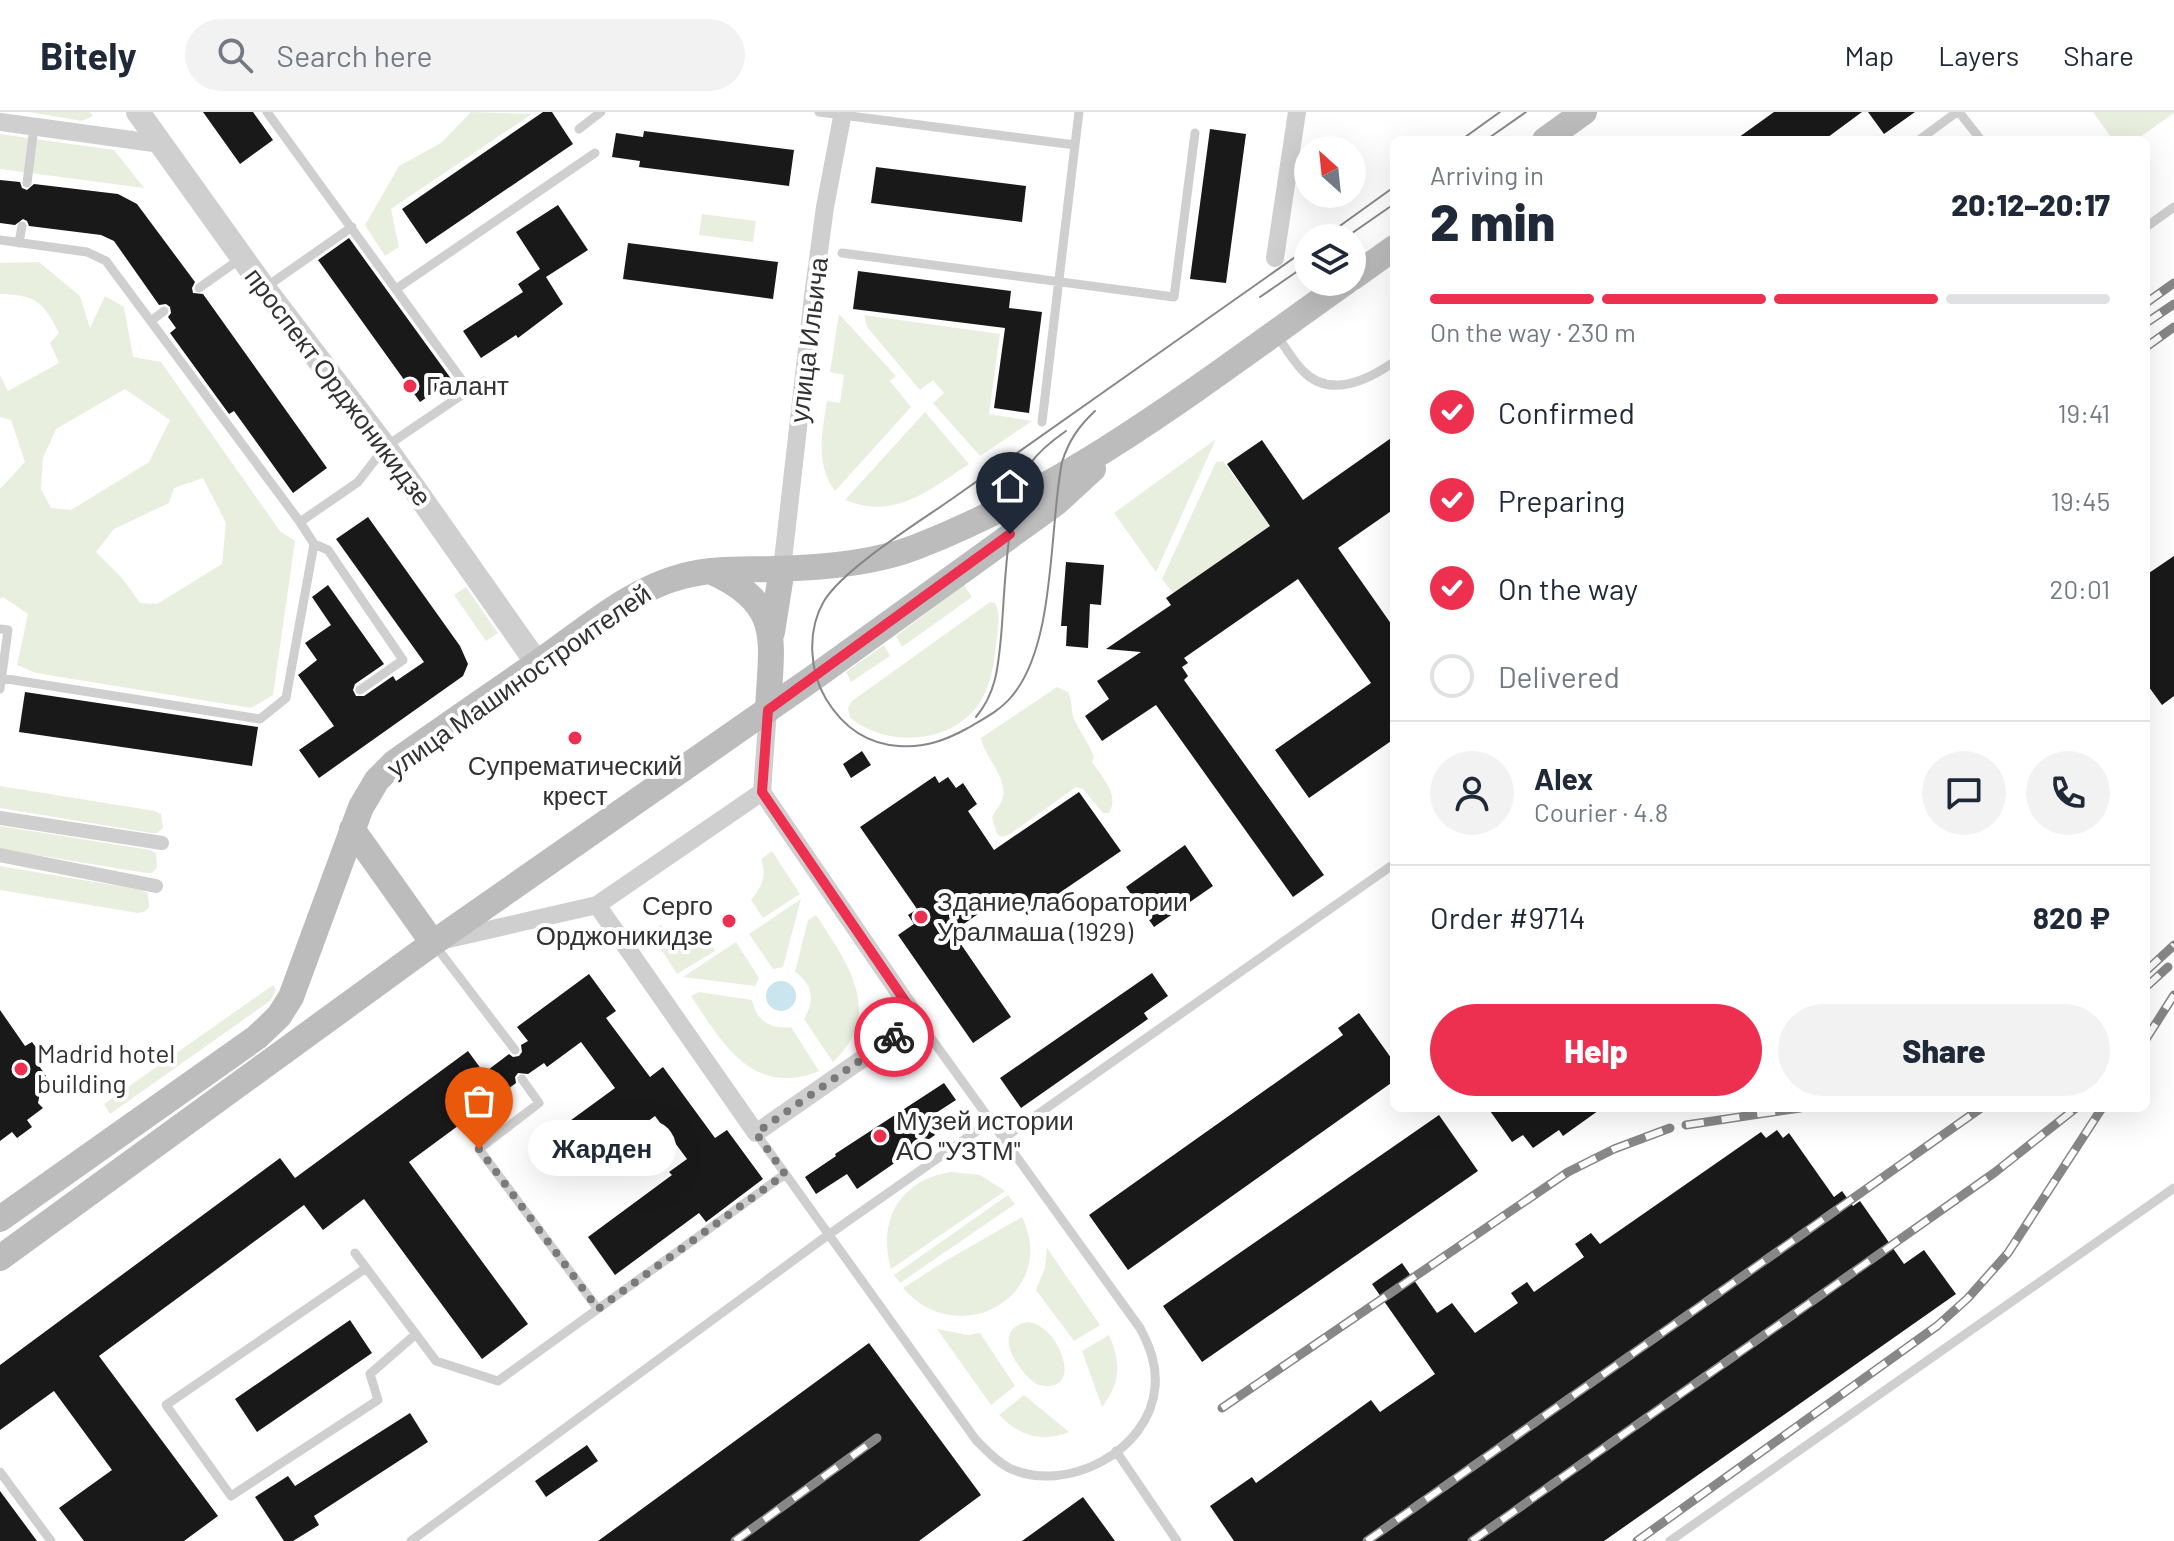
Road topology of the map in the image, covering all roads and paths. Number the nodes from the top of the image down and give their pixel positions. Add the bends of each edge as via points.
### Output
1 (138, 112) edge
2 (267, 112) edge
3 (601, 112) edge
4 (819, 112) edge
5 (1079, 112) edge
6 (1297, 112) edge
7 (1584, 112) edge
8 (1958, 112) edge
9 (842, 114) edge
10 (0, 122) edge
11 (34, 127) junction
12 (579, 129) dead end
13 (1195, 133) dead end
14 (1551, 136) edge
15 (1925, 136) edge
16 (1978, 136) edge
17 (161, 144) junction
18 (1075, 145) junction
19 (595, 153) dead end
20 (27, 183) dead end
21 (2174, 207) edge
22 (2150, 224) edge
23 (22, 226) dead end
24 (352, 227) junction
25 (0, 240) edge
26 (19, 243) junction
27 (1390, 251) edge
28 (842, 253) dead end
29 (242, 257) junction
30 (1275, 258) dead end
31 (1366, 268) edge
32 (1057, 282) junction
33 (199, 288) dead end
34 (264, 288) junction
35 (396, 289) junction
36 (1326, 296) edge
37 (164, 311) dead end
38 (151, 321) junction
39 (1275, 332) junction
40 (1390, 364) edge
41 (484, 381) dead end
42 (469, 390) junction
43 (1042, 422) dead end
44 (1135, 432) junction
45 (385, 447) junction
46 (300, 522) junction
47 (314, 544) junction
48 (782, 569) junction
49 (708, 570) junction
50 (0, 629) edge
51 (772, 632) junction
52 (537, 663) junction
53 (1, 683) edge
54 (360, 690) dead end
55 (768, 710) junction
56 (762, 792) junction
57 (0, 818) edge
58 (352, 829) junction
59 (162, 843) dead end
60 (0, 855) edge
61 (1390, 867) edge
62 (156, 886) dead end
63 (597, 905) junction
64 (433, 943) junction
65 (918, 1020) junction
66 (515, 1050) dead end
67 (522, 1079) dead end
68 (991, 1121) junction
69 (756, 1133) junction
70 (1004, 1138) junction
71 (785, 1174) junction
72 (2174, 1188) edge
73 (0, 1219) edge
74 (828, 1235) junction
75 (355, 1253) dead end
76 (0, 1258) edge
77 (366, 1268) junction
78 (598, 1309) junction
79 (416, 1334) junction
80 (1116, 1451) junction
81 (0, 1472) edge
82 (51, 1541) edge
83 (411, 1541) edge
84 (1177, 1541) edge
85 (1670, 1541) edge

1 - 17 street, проспект Орджоникидзе
2 - 24 lane
3 - 12 lane
4 - 9 lane
5 - 18 lane
6 - 30 street
7 - 14 main road
8 - 15 lane
8 - 16 lane
9 - 18 lane
9 - 48 street, улица Ильича via 813,296
10 - 11 street
11 - 17 street
11 - 20 lane
13 - 32 lane via 1174,297
17 - 29 street, проспект Орджоникидзе
18 - 32 lane
19 - 35 lane
21 - 22 lane
23 - 26 lane
24 - 34 lane
24 - 35 lane
25 - 26 lane
26 - 38 lane via 100,257
27 - 31 main road
28 - 32 lane
29 - 33 lane
29 - 34 street, проспект Орджоникидзе
32 - 43 lane
34 - 45 street, проспект Орджоникидзе
35 - 42 lane
36 - 39 main road, улица Машиностроителей
37 - 38 lane
38 - 46 lane
39 - 40 lane via 1303,372 1319,381 1361,382
39 - 44 main road, улица Машиностроителей
41 - 42 lane
42 - 45 lane
44 - 48 main road, улица Машиностроителей via 1015,501 912,549 868,560
44 - 55 main road, улица Машиностроителей via 1056,503
45 - 46 lane via 358,482
45 - 52 street, проспект Орджоникидзе
46 - 47 lane
47 - 53 lane via 286,698 260,719
47 - 54 lane via 328,550 403,660
48 - 49 main road, улица Машиностроителей
48 - 51 main road
49 - 51 main road via 748,593
49 - 52 main road, улица Машиностроителей via 669,580 630,599
50 - 53 lane via 8,630
51 - 55 main road
52 - 58 main road, улица Машиностроителей via 385,771
55 - 56 street
55 - 64 main road, улица Машиностроителей
56 - 63 street
56 - 65 street
57 - 59 street
58 - 64 main road
58 - 73 main road, улица Машиностроителей via 302,972 279,1016 257,1037
60 - 62 street
61 - 70 lane
63 - 64 street
63 - 69 street
64 - 66 lane
64 - 76 main road, улица Машиностроителей
65 - 68 lane
65 - 69 street
67 - 78 lane via 539,1103 479,1149
68 - 70 lane
68 - 74 lane
69 - 71 lane
70 - 80 lane via 1148,1343 1154,1360 1152,1401 1141,1427
71 - 74 lane
71 - 78 lane
72 - 85 lane
74 - 80 lane via 994,1459 1031,1475 1055,1477 1075,1474
74 - 83 lane
75 - 77 lane
77 - 79 lane
77 - 79 lane via 166,1405 231,1496 378,1400 370,1374
78 - 79 lane via 498,1381 436,1361
80 - 84 lane
81 - 82 lane

